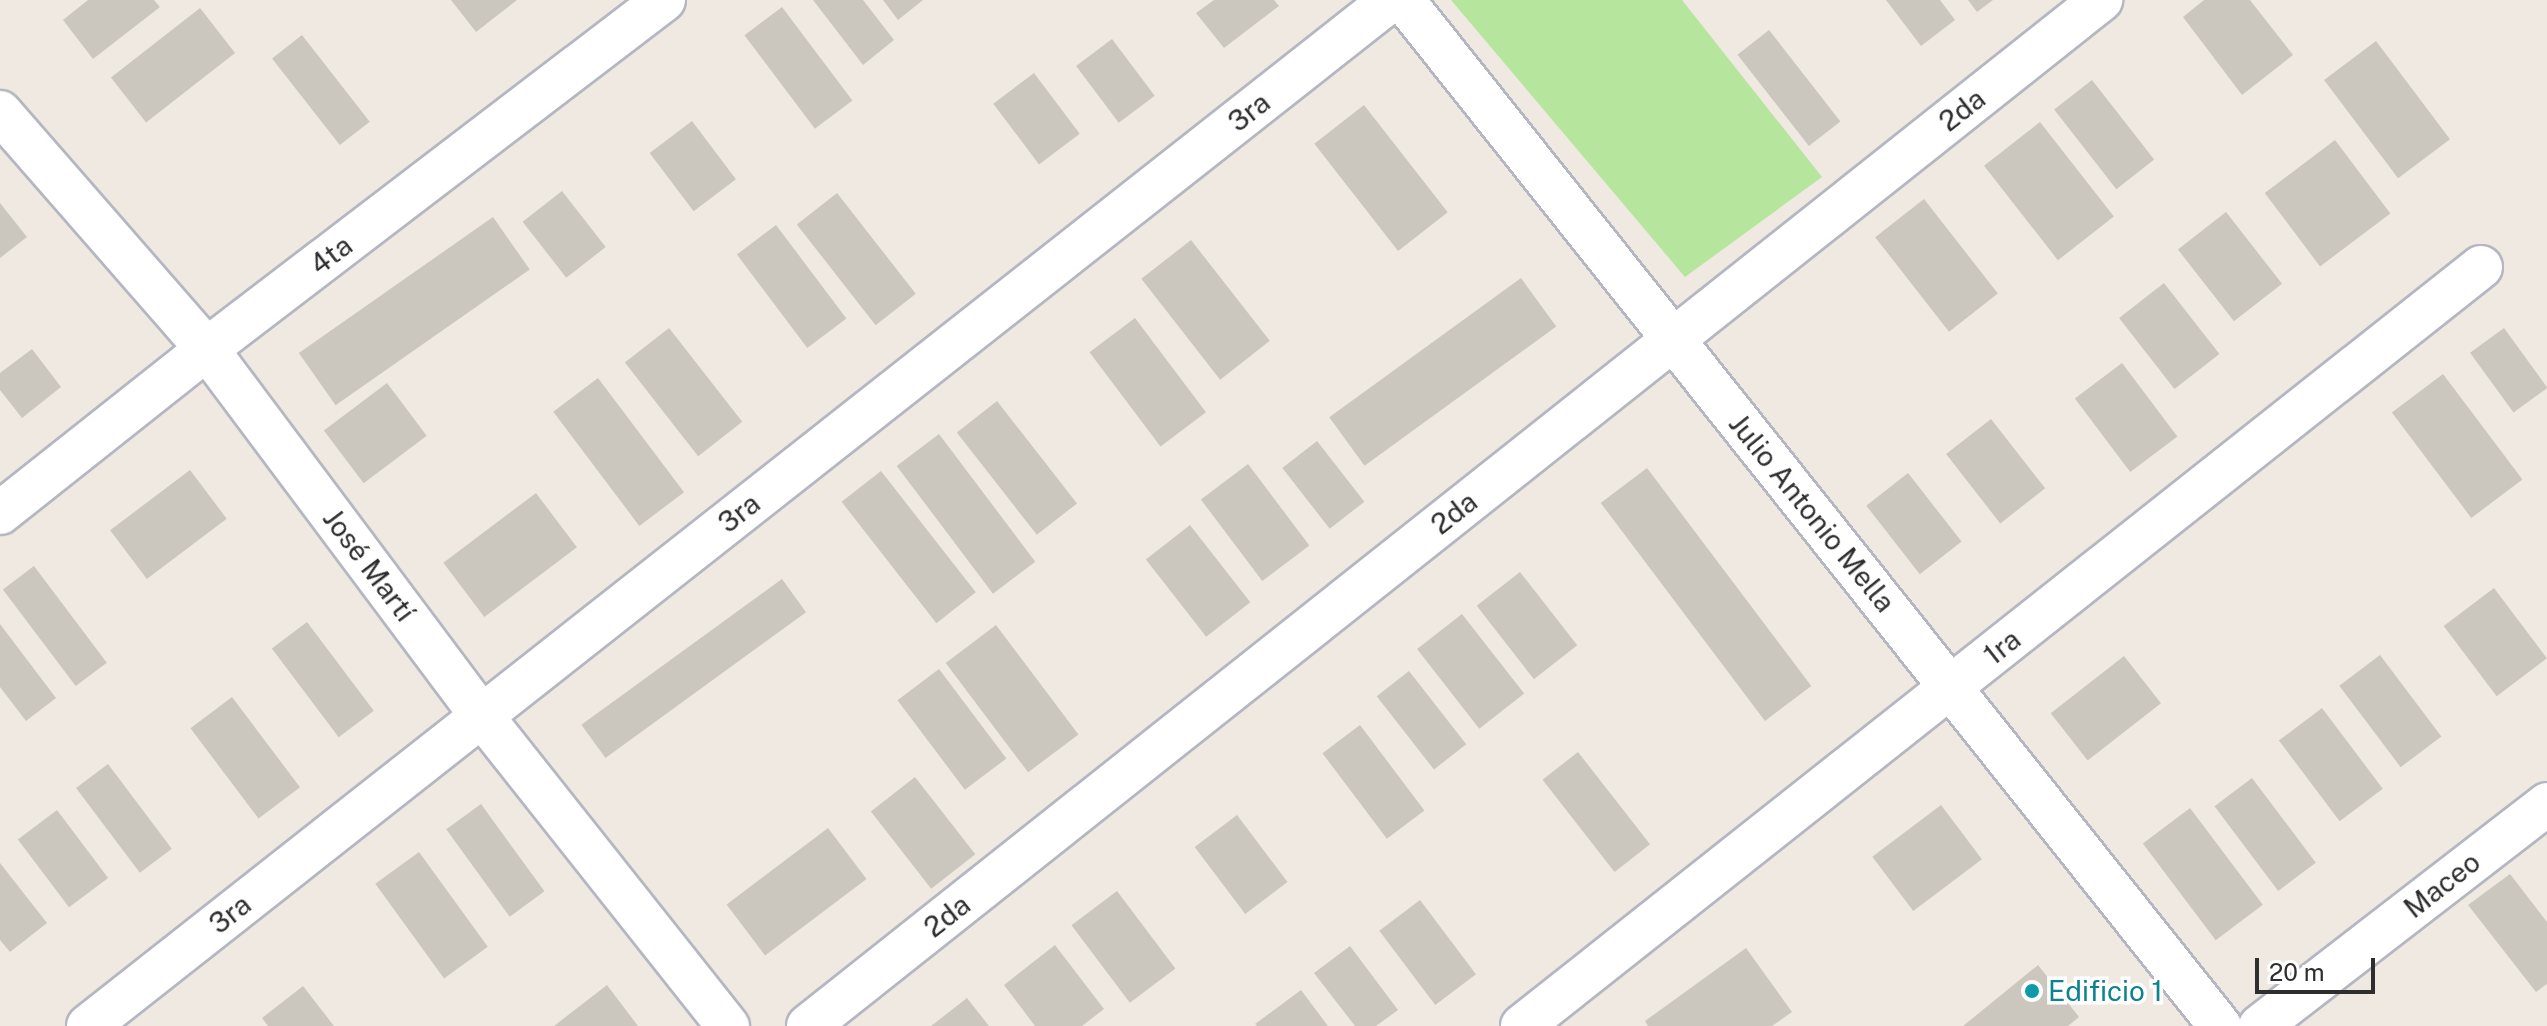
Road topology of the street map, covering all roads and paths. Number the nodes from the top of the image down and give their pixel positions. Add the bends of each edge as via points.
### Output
1 (664, 0) edge
2 (1391, 0) edge
3 (1403, 0) edge
4 (2101, 0) edge
5 (0, 112) edge
6 (2481, 267) dead end
7 (1673, 339) junction
8 (207, 349) junction
9 (0, 513) edge
10 (1951, 687) junction
11 (482, 716) junction
12 (2547, 804) edge
13 (88, 1026) edge
14 (728, 1026) edge
15 (808, 1026) edge
16 (1522, 1026) edge
17 (2220, 1026) edge
18 (2260, 1026) edge

1 - 8 street, 4ta
2 - 11 street, 3ra
3 - 7 street, Julio Antonio Mella
4 - 7 street, 2da
5 - 8 street, José Martí
6 - 10 street, 1ra
7 - 10 street, Julio Antonio Mella
7 - 15 street, 2da
8 - 9 street, 4ta
8 - 11 street, José Martí
10 - 16 street, 1ra
10 - 17 street, Julio Antonio Mella
11 - 13 street, 3ra
11 - 14 street, José Martí
12 - 18 street, Maceo

